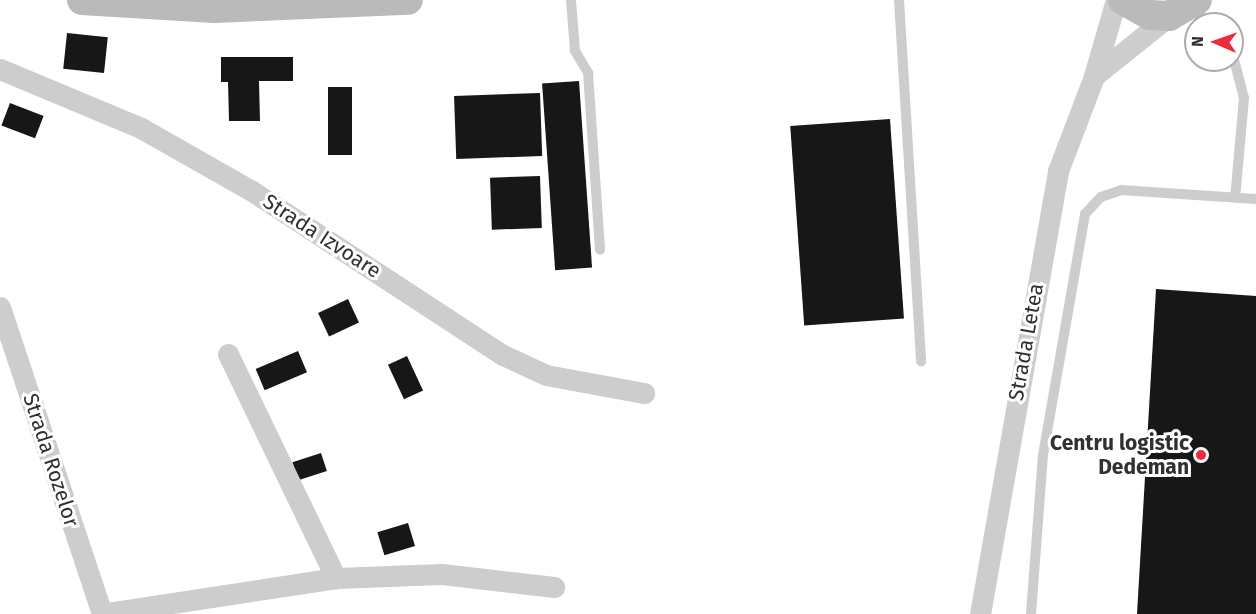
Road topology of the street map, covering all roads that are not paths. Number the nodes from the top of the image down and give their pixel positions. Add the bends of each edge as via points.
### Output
1 (82, 0) edge
2 (408, 0) edge
3 (571, 0) edge
4 (898, 0) edge
5 (1116, 0) edge
6 (1123, 0) edge
7 (1190, 6) edge
8 (0, 69) edge
9 (1237, 72) edge
10 (1094, 76) junction
11 (1235, 198) junction
12 (1256, 199) edge
13 (600, 250) dead end
14 (0, 307) edge
15 (228, 354) dead end
16 (921, 361) dead end
17 (644, 393) dead end
18 (336, 578) junction
19 (554, 587) dead end
20 (101, 614) edge
21 (980, 614) edge
22 (1031, 614) edge

1 - 2 main road via 214,8
3 - 13 lane via 575,51 588,73
4 - 16 lane
5 - 10 street, Strada Letea
6 - 7 main road via 1150,15
7 - 10 street
8 - 17 street, Strada Izvoare via 141,128 252,191 503,355 546,375
9 - 11 lane via 1244,98
10 - 21 street, Strada Letea via 1058,171
11 - 12 lane
11 - 22 lane via 1121,190 1101,197 1085,214 1043,455
14 - 20 street, Strada Rozelor
15 - 18 street
18 - 19 street, Strada Rozelor via 442,574
18 - 20 street, Strada Rozelor

